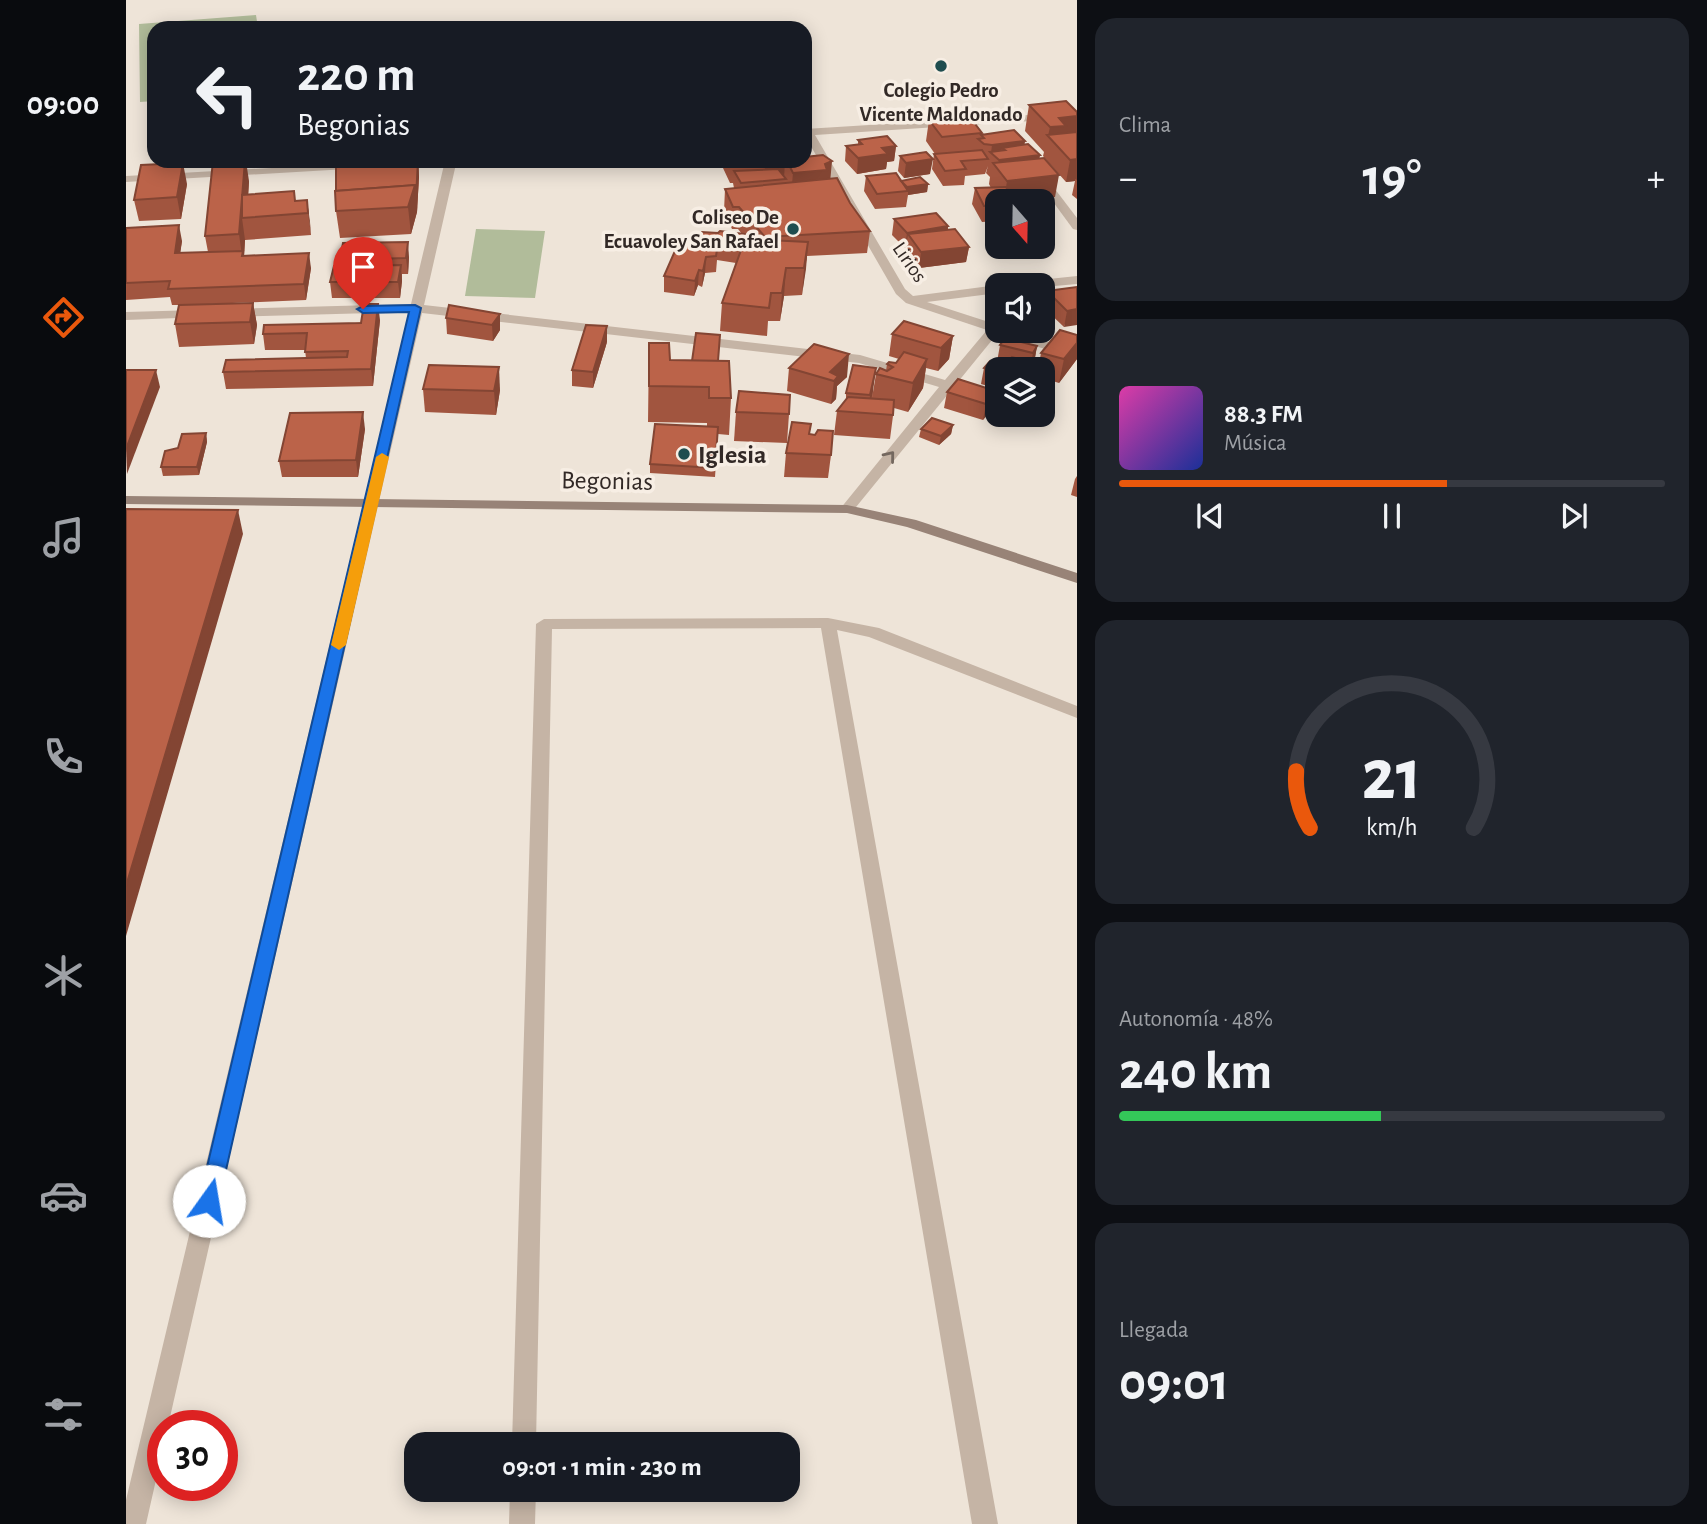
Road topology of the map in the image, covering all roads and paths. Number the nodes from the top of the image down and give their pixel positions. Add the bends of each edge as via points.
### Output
1 (1077, 115) edge
2 (999, 121) junction
3 (1007, 131) edge
4 (812, 132) edge
5 (812, 141) edge
6 (1030, 163) edge
7 (332, 168) edge
8 (451, 168) edge
9 (126, 179) edge
10 (1077, 226) edge
11 (1077, 280) edge
12 (1055, 282) edge
13 (985, 291) edge
14 (910, 300) junction
15 (415, 308) junction
16 (126, 316) edge
17 (985, 325) edge
18 (985, 343) edge
19 (1041, 343) edge
20 (1077, 355) edge
21 (946, 385) junction
22 (126, 500) edge
23 (372, 502) junction
24 (847, 509) junction
25 (1077, 578) edge
26 (828, 622) junction
27 (1077, 712) edge
28 (524, 1432) edge
29 (523, 1502) edge
30 (133, 1524) edge
31 (522, 1524) edge
32 (985, 1524) edge

1 - 2 street
2 - 3 street
2 - 4 street
5 - 14 street, Lirios via 900,291
6 - 10 street
7 - 9 street
8 - 15 street
11 - 12 street
13 - 14 street
14 - 17 street, Lirios
15 - 16 street
15 - 21 street via 860,359
15 - 23 street
18 - 21 street
19 - 20 street, Lirios
24 -> 21 street
22 - 23 main road, Begonias
23 - 24 main road, Begonias
23 - 30 street
24 - 25 main road, Begonias via 911,523
26 - 27 street via 873,632
26 - 28 street via 544,624
26 - 32 street
29 - 31 street

